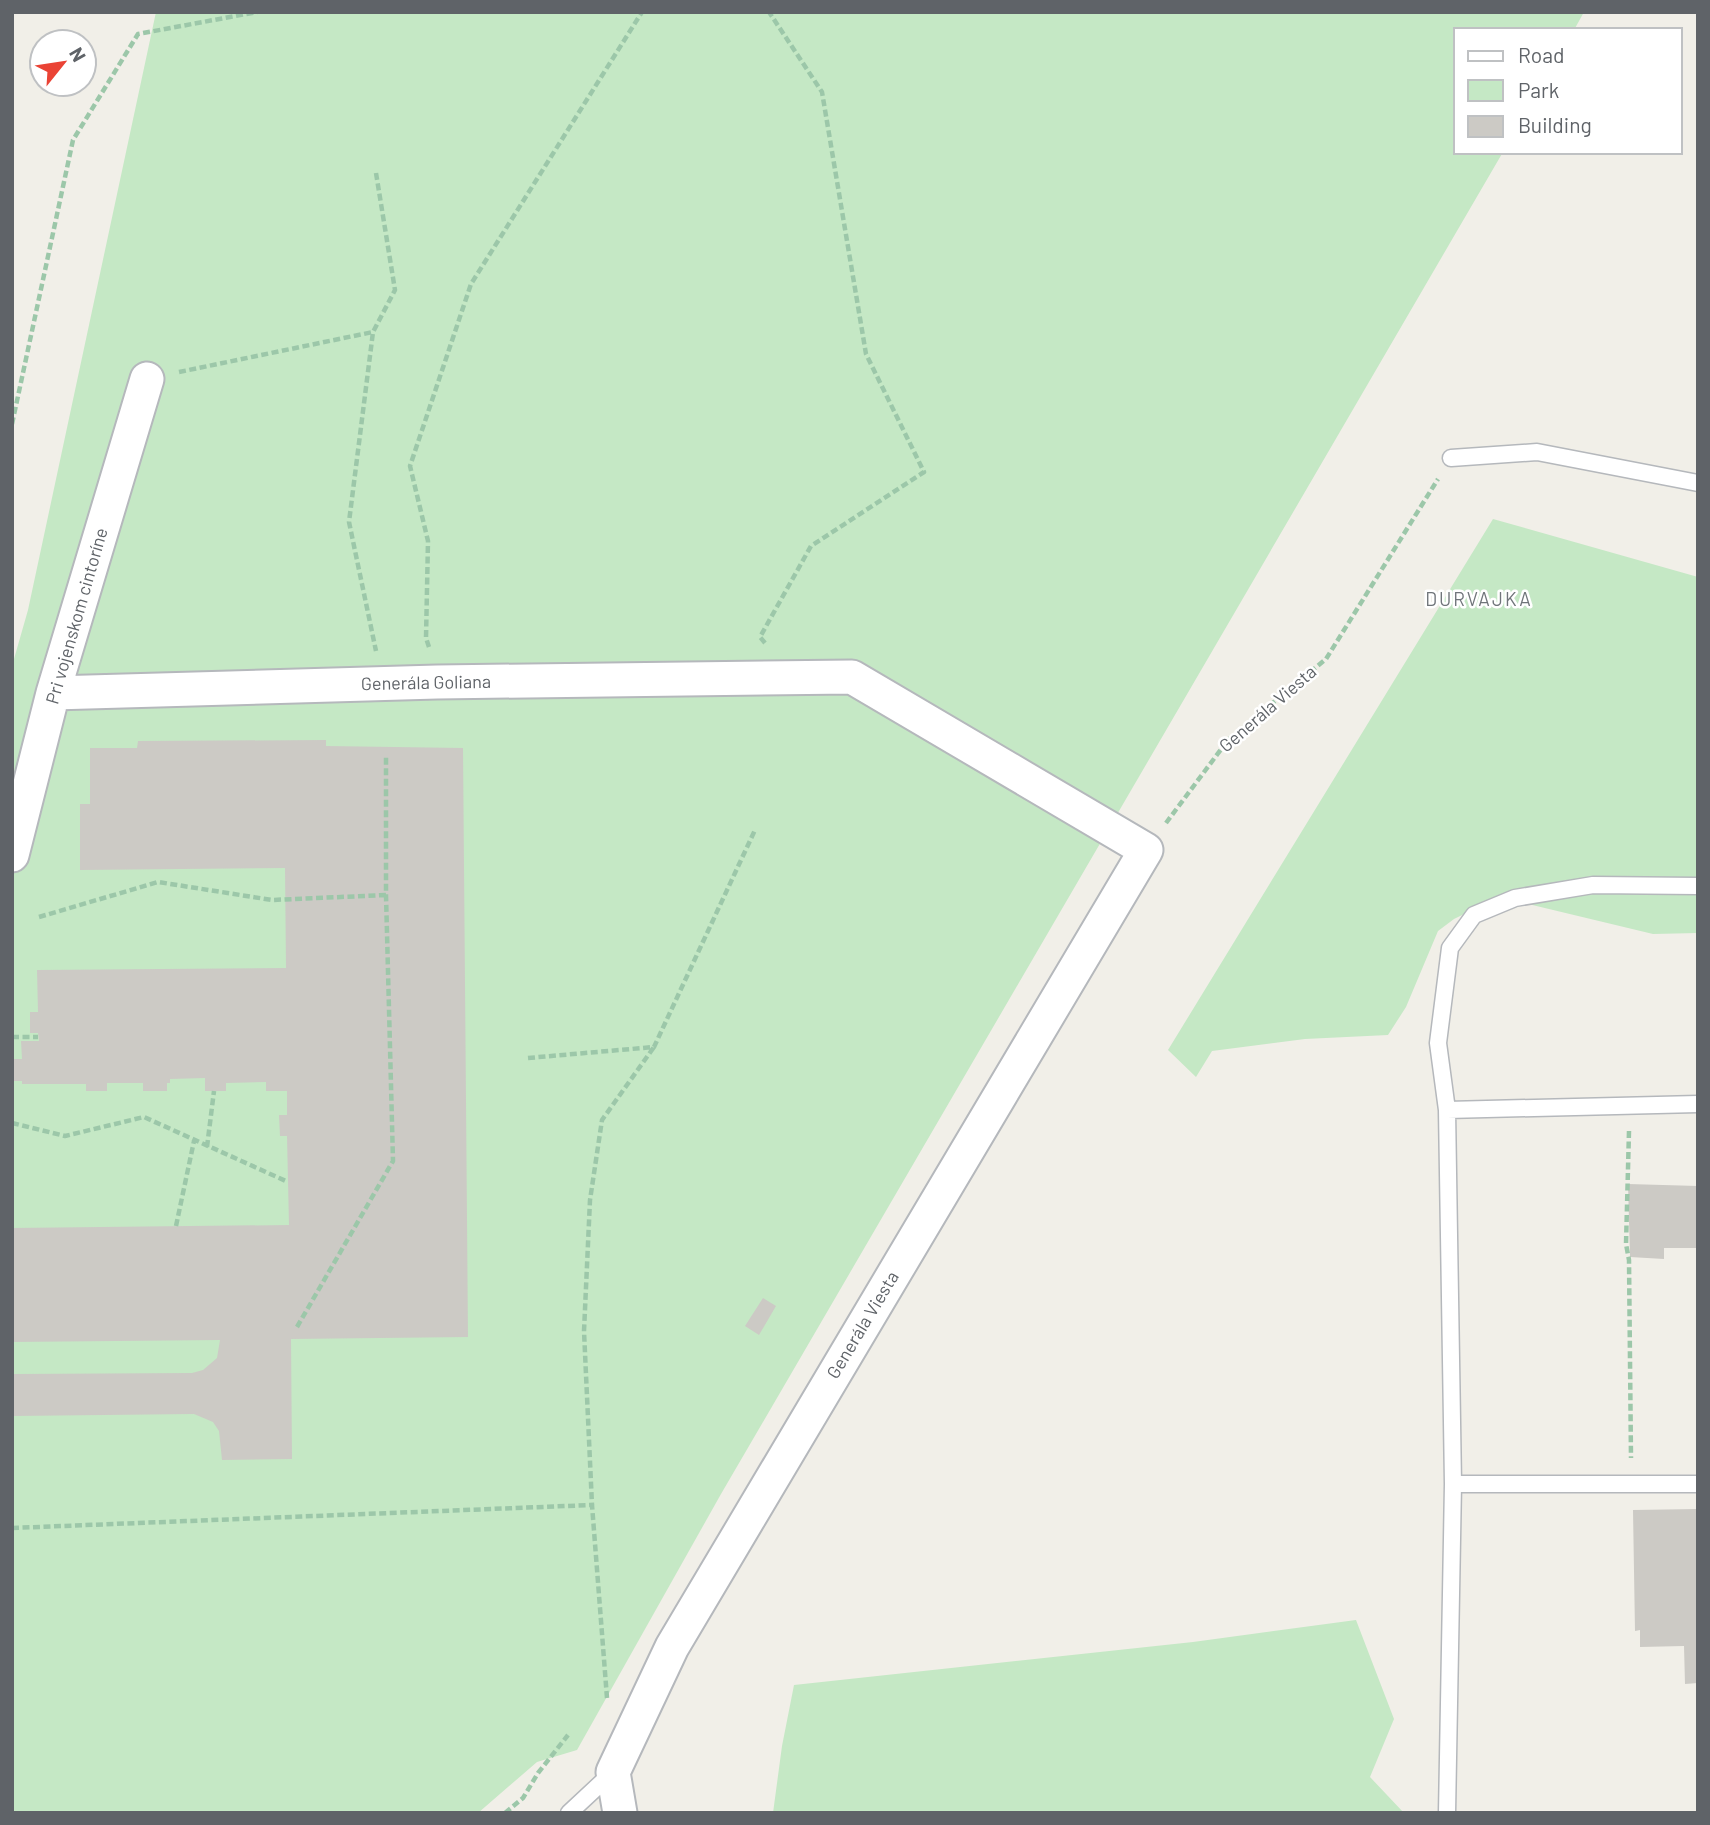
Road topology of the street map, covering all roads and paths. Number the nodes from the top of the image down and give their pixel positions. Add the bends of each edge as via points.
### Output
1 (257, 12) edge
2 (642, 12) edge
3 (769, 12) edge
4 (376, 173) dead end
5 (373, 332) junction
6 (147, 379) joint
7 (12, 424) edge
8 (1451, 458) joint
9 (1698, 483) edge
10 (799, 677) junction
11 (437, 682) junction
12 (383, 684) junction
13 (53, 693) junction
14 (386, 755) dead end
15 (755, 830) dead end
16 (1146, 850) junction
17 (12, 855) edge
18 (1698, 886) edge
19 (386, 895) junction
20 (39, 917) dead end
21 (12, 1037) edge
22 (38, 1037) dead end
23 (654, 1047) junction
24 (528, 1058) dead end
25 (215, 1091) dead end
26 (1698, 1104) edge
27 (1630, 1106) junction
28 (1447, 1110) junction
29 (12, 1123) edge
30 (194, 1141) junction
31 (207, 1147) junction
32 (288, 1182) dead end
33 (176, 1226) dead end
34 (297, 1327) dead end
35 (1453, 1484) junction
36 (1631, 1484) junction
37 (1698, 1484) edge
38 (592, 1505) junction
39 (12, 1528) edge
40 (608, 1705) dead end
41 (568, 1735) dead end
42 (613, 1772) junction
43 (505, 1813) edge
44 (569, 1813) edge
45 (620, 1813) edge
46 (1447, 1813) edge

1 - 7 path via 138,34 73,140
2 - 11 path via 471,284 410,466 428,541 426,638
3 - 10 path via 822,92 866,354 924,472 811,546 760,637
4 - 5 path via 395,290
5 - 6 path
5 - 12 path via 349,522
6 - 13 street, Pri vojenskom cintoríne
8 - 9 lane via 1537,452
8 - 16 path, Generála Viesta via 1326,659 1228,740
10 - 11 street, Generála Goliana
10 - 16 street via 852,677
11 - 12 street, Generála Goliana
12 - 13 street, Generála Goliana
13 - 17 street, Pri vojenskom cintoríne
14 - 19 path
15 - 23 path
16 - 42 street, Generála Viesta via 672,1647
18 - 28 lane via 1593,885 1515,898 1474,915 1450,948 1438,1043
19 - 20 path via 272,900 158,882
19 - 34 path via 393,1161
21 - 22 path
23 - 24 path
23 - 38 path via 603,1120 590,1200 584,1331
25 - 31 path
26 - 27 lane
27 - 28 lane
27 - 36 path via 1626,1244
28 - 35 lane
29 - 30 path via 65,1136 144,1117
30 - 31 path
30 - 33 path
31 - 32 path
35 - 36 lane
35 - 46 lane
36 - 37 lane
38 - 39 path
38 - 40 path
41 - 43 path via 523,1798
42 - 44 lane
42 - 45 street

